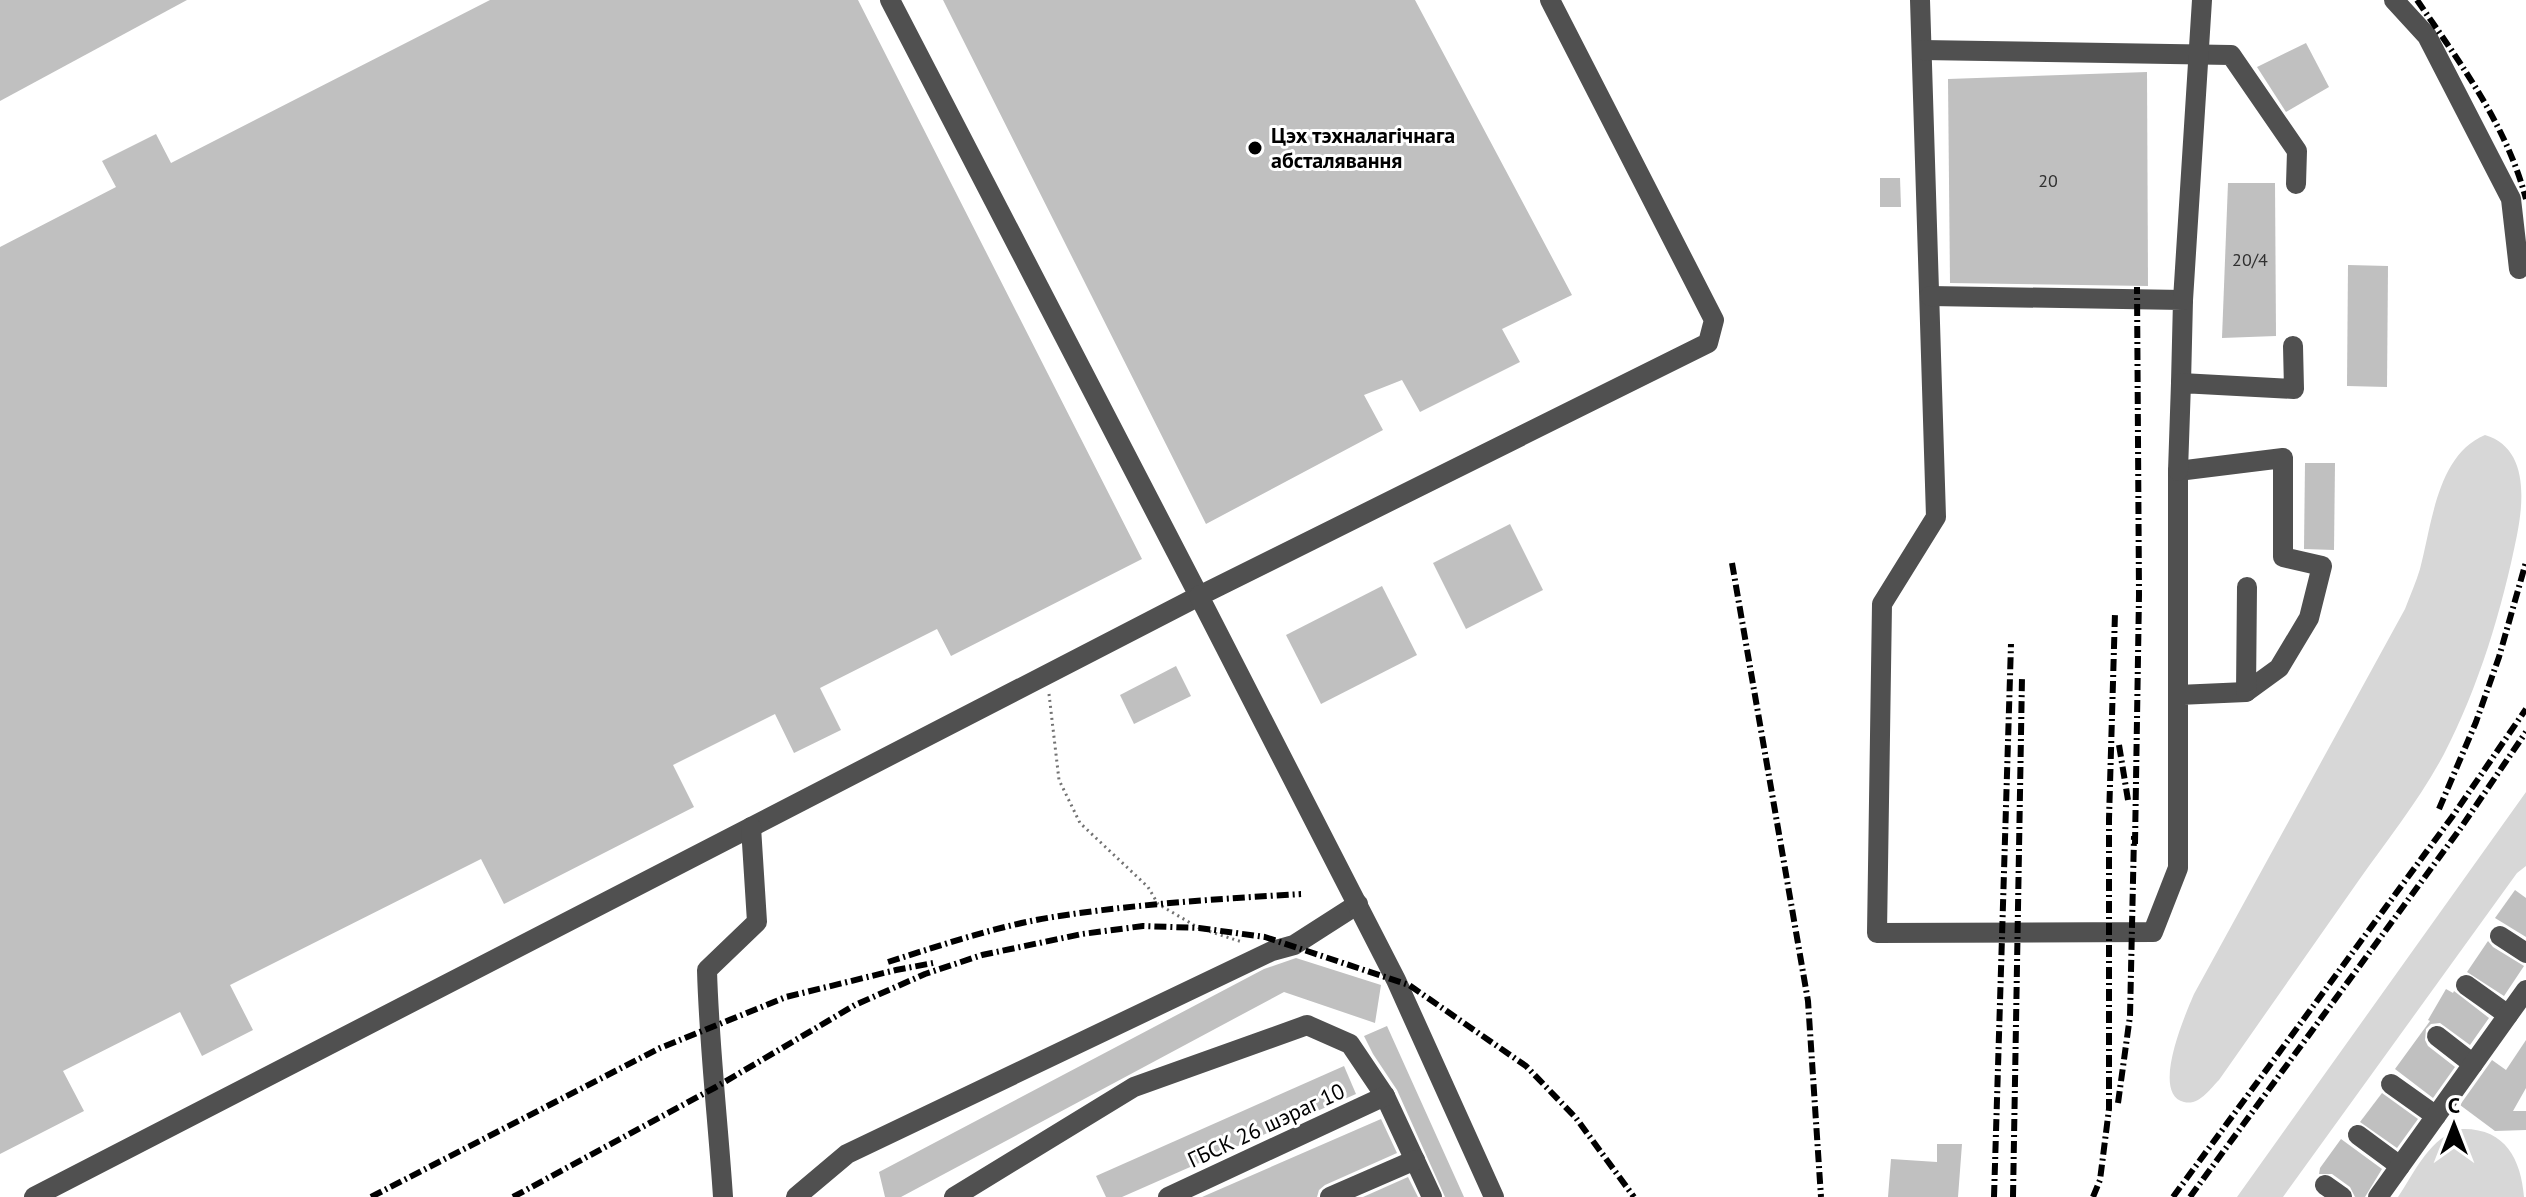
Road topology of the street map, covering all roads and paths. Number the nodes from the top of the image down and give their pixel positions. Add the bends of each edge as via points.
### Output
1 (890, 0) edge
2 (1550, 0) edge
3 (1920, 0) edge
4 (2202, 0) edge
5 (2394, 0) edge
6 (1922, 50) junction
7 (2199, 55) junction
8 (2296, 184) dead end
9 (2519, 269) dead end
10 (1930, 296) junction
11 (2183, 300) junction
12 (2293, 346) dead end
13 (2181, 383) junction
14 (2178, 471) junction
15 (2247, 587) dead end
16 (1199, 596) junction
17 (1047, 674) junction
18 (2246, 692) junction
19 (2178, 695) junction
20 (751, 827) junction
21 (1358, 904) junction
22 (2500, 936) dead end
23 (1272, 951) junction
24 (2526, 953) edge
25 (2466, 985) dead end
26 (2526, 990) edge
27 (2508, 1015) junction
28 (2437, 1036) dead end
29 (2473, 1064) junction
30 (2391, 1084) dead end
31 (1385, 1096) junction
32 (2436, 1116) junction
33 (2358, 1135) dead end
34 (1415, 1160) junction
35 (2400, 1166) junction
36 (34, 1197) edge
37 (723, 1197) edge
38 (796, 1197) edge
39 (954, 1197) edge
40 (1168, 1197) edge
41 (1330, 1197) edge
42 (1432, 1197) edge
43 (1494, 1197) edge
44 (2378, 1197) edge

1 - 16 lane
2 - 16 lane via 1714,320 1708,343
3 - 6 lane
4 - 7 lane
5 - 9 lane via 2427,36 2511,199
6 - 7 lane
6 - 10 lane
7 - 8 lane via 2231,55 2297,151
7 - 11 lane
10 - 11 lane
10 - 19 lane via 1936,517 1882,604 1877,933 2153,932 2178,868
11 - 13 lane
12 - 13 lane via 2294,389
13 - 14 lane
14 - 18 lane via 2283,458 2283,557 2322,566 2309,618 2279,668
14 - 19 lane
15 - 18 lane
16 - 17 lane
16 - 21 lane
17 - 20 lane
17 - 23 path via 1059,780 1080,823 1148,887 1158,904 1199,928
18 - 19 lane
20 - 36 lane
20 - 37 lane via 757,922 707,970
21 - 23 lane via 1294,945
21 - 43 lane
22 - 24 lane
23 - 38 lane via 847,1154
25 - 27 lane
26 - 27 lane
27 - 29 lane
28 - 29 lane
29 - 32 lane
30 - 32 lane
31 - 34 lane
31 - 39 lane via 1350,1044 1307,1025 1134,1087
31 - 40 lane, ГБСК 26 шэраг 10
32 - 35 lane
33 - 35 lane
34 - 41 lane
34 - 42 lane
35 - 44 lane

